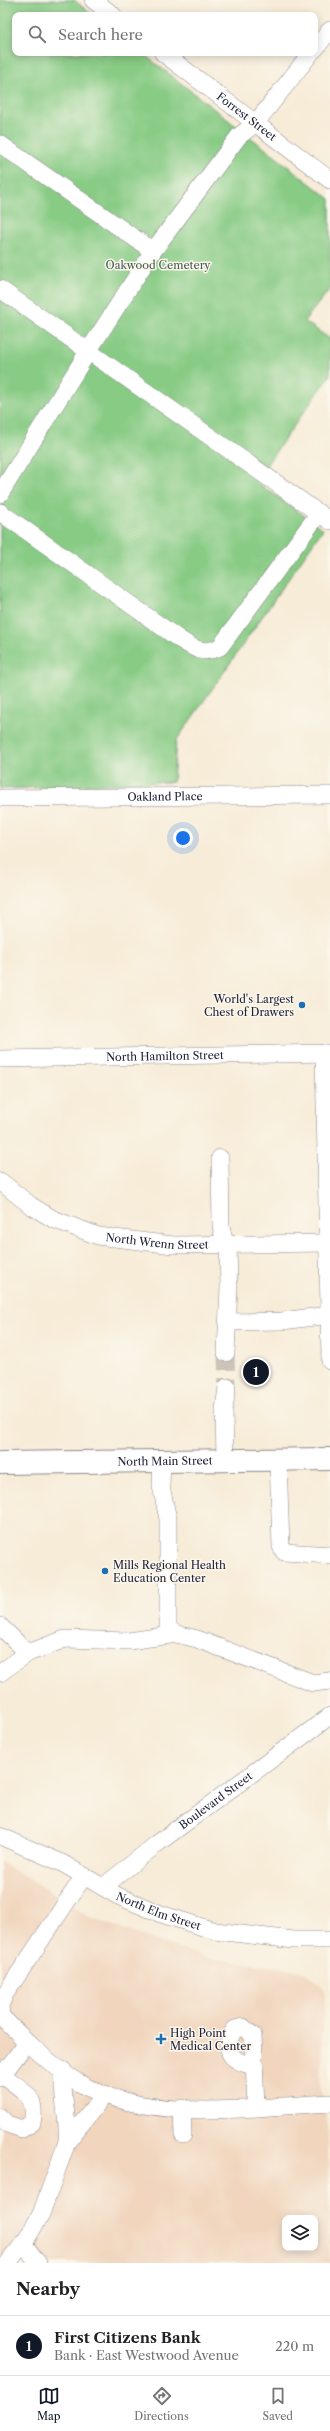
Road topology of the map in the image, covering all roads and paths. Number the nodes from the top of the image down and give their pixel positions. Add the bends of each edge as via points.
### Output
1 (93, 0) edge
2 (109, 12) edge
3 (330, 30) edge
4 (318, 44) edge
5 (167, 56) edge
6 (310, 56) edge
7 (255, 124) junction
8 (0, 144) edge
9 (330, 180) edge
10 (153, 251) junction
11 (0, 289) edge
12 (89, 350) junction
13 (1, 488) edge
14 (0, 512) edge
15 (325, 517) edge
16 (330, 795) edge
17 (0, 798) edge
18 (327, 1053) edge
19 (0, 1059) edge
20 (220, 1158) dead end
21 (0, 1181) edge
22 (329, 1243) edge
23 (226, 1244) junction
24 (329, 1315) edge
25 (228, 1322) junction
26 (330, 1336) edge
27 (226, 1353) tunnel mouth
28 (330, 1361) edge
29 (227, 1387) tunnel mouth
30 (330, 1459) edge
31 (225, 1460) junction
32 (278, 1460) junction
33 (162, 1461) junction
34 (0, 1464) edge
35 (330, 1555) edge
36 (0, 1626) edge
37 (176, 1634) junction
38 (28, 1653) junction
39 (0, 1673) edge
40 (330, 1681) edge
41 (330, 1716) edge
42 (0, 1836) edge
43 (84, 1876) junction
44 (103, 1887) junction
45 (330, 1940) edge
46 (1, 2000) edge
47 (1, 2018) edge
48 (27, 2042) junction
49 (254, 2067) dead end
50 (62, 2070) junction
51 (1, 2077) edge
52 (105, 2094) junction
53 (330, 2103) edge
54 (256, 2107) junction
55 (182, 2108) junction
56 (0, 2118) edge
57 (183, 2135) dead end
58 (67, 2142) junction
59 (23, 2243) junction
60 (8, 2263) edge
61 (38, 2263) edge

1 - 2 street
3 - 4 street
5 - 7 street, Forrest Street
6 - 7 street
7 - 9 street, Forrest Street
7 - 10 street via 240,136
8 - 10 street
10 - 12 street
11 - 12 street
12 - 13 street
12 - 15 street
14 - 15 street via 179,639 194,649 208,652 220,647
16 - 17 street, Oakland Place
18 - 19 street, North Hamilton Street
18 - 22 street
20 - 23 street via 221,1226
21 - 23 street, North Wrenn Street via 30,1205 53,1219 98,1236 173,1245
22 - 23 street, North Wrenn Street
22 - 24 street
23 - 25 street
24 - 25 street via 282,1321
24 - 26 street
25 - 27 street
26 - 28 street
29 - 31 street
30 - 32 main road, North Main Street
31 - 32 main road, North Main Street
31 - 33 main road, North Main Street
32 - 35 street via 281,1546 284,1552
33 - 34 main road, North Main Street
33 - 37 street via 161,1486 168,1519 168,1629
36 - 38 street
37 - 38 street via 129,1642 65,1639
37 - 40 street via 196,1639 313,1683
38 - 39 street
41 - 44 street, Boulevard Street via 158,1843
42 - 43 street, North Elm Street via 62,1863
43 - 44 street, North Elm Street
43 - 46 street
44 - 45 street, North Elm Street via 161,1914 215,1931 294,1940
46 - 47 street
47 - 48 street
48 - 50 street
48 - 51 street
49 - 54 street
50 - 52 street via 79,2083
50 - 58 street via 61,2087 68,2130
51 - 56 street via 28,2094 35,2109 32,2123 22,2129 7,2124
52 - 55 street via 138,2104
52 - 58 street
53 - 54 street
54 - 55 street
55 - 57 street
58 - 59 street via 41,2214
59 - 60 street
59 - 61 street

